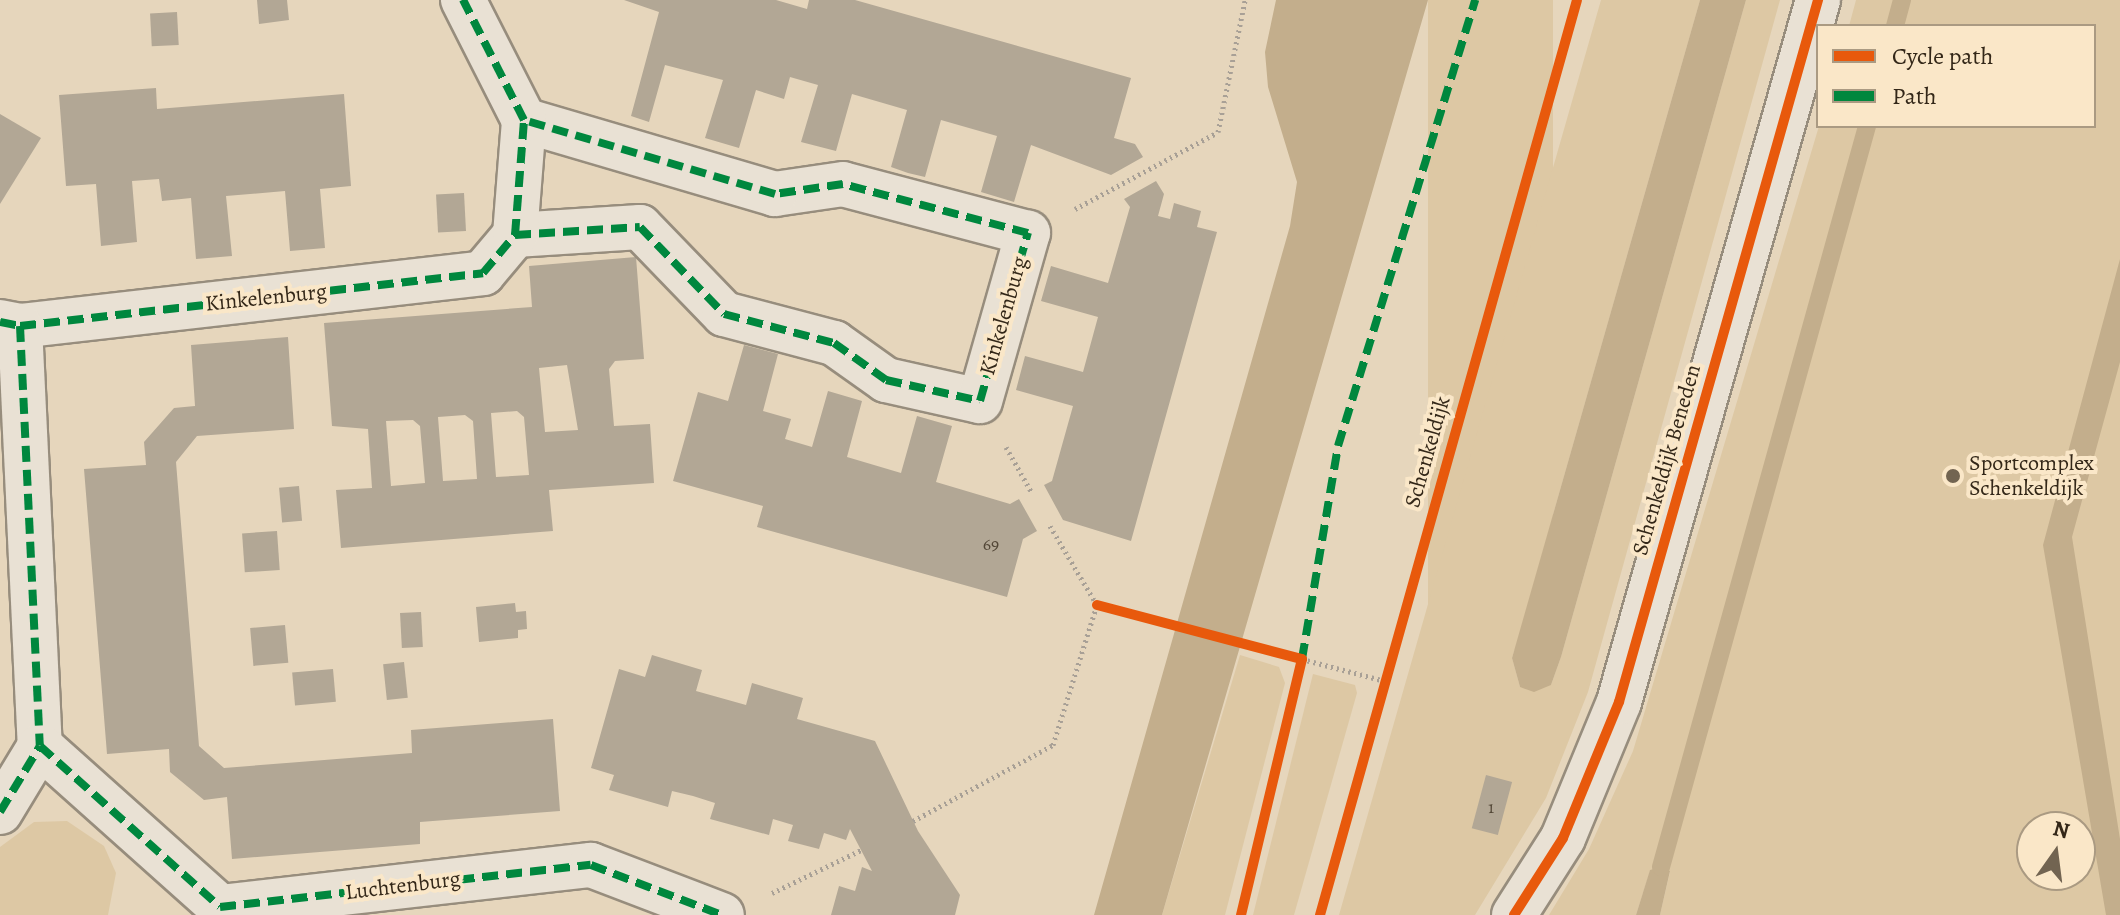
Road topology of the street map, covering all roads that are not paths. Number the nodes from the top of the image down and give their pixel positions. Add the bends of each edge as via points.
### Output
1 (463, 0) edge
2 (1818, 0) edge
3 (524, 120) junction
4 (515, 235) junction
5 (10, 324) edge
6 (40, 746) junction
7 (0, 812) edge
8 (722, 915) edge
9 (1514, 915) edge

1 - 3 street
2 - 9 street, Schenkeldijk Beneden via 1619,702 1563,838
3 - 4 street
3 - 4 street, Kinkelenburg via 775,194 843,184 1028,233 980,401 886,380 834,343 724,314 640,227
4 - 5 street, Kinkelenburg via 483,273
5 - 6 street
6 - 7 street
6 - 8 street, Luchtenburg via 220,907 591,865

